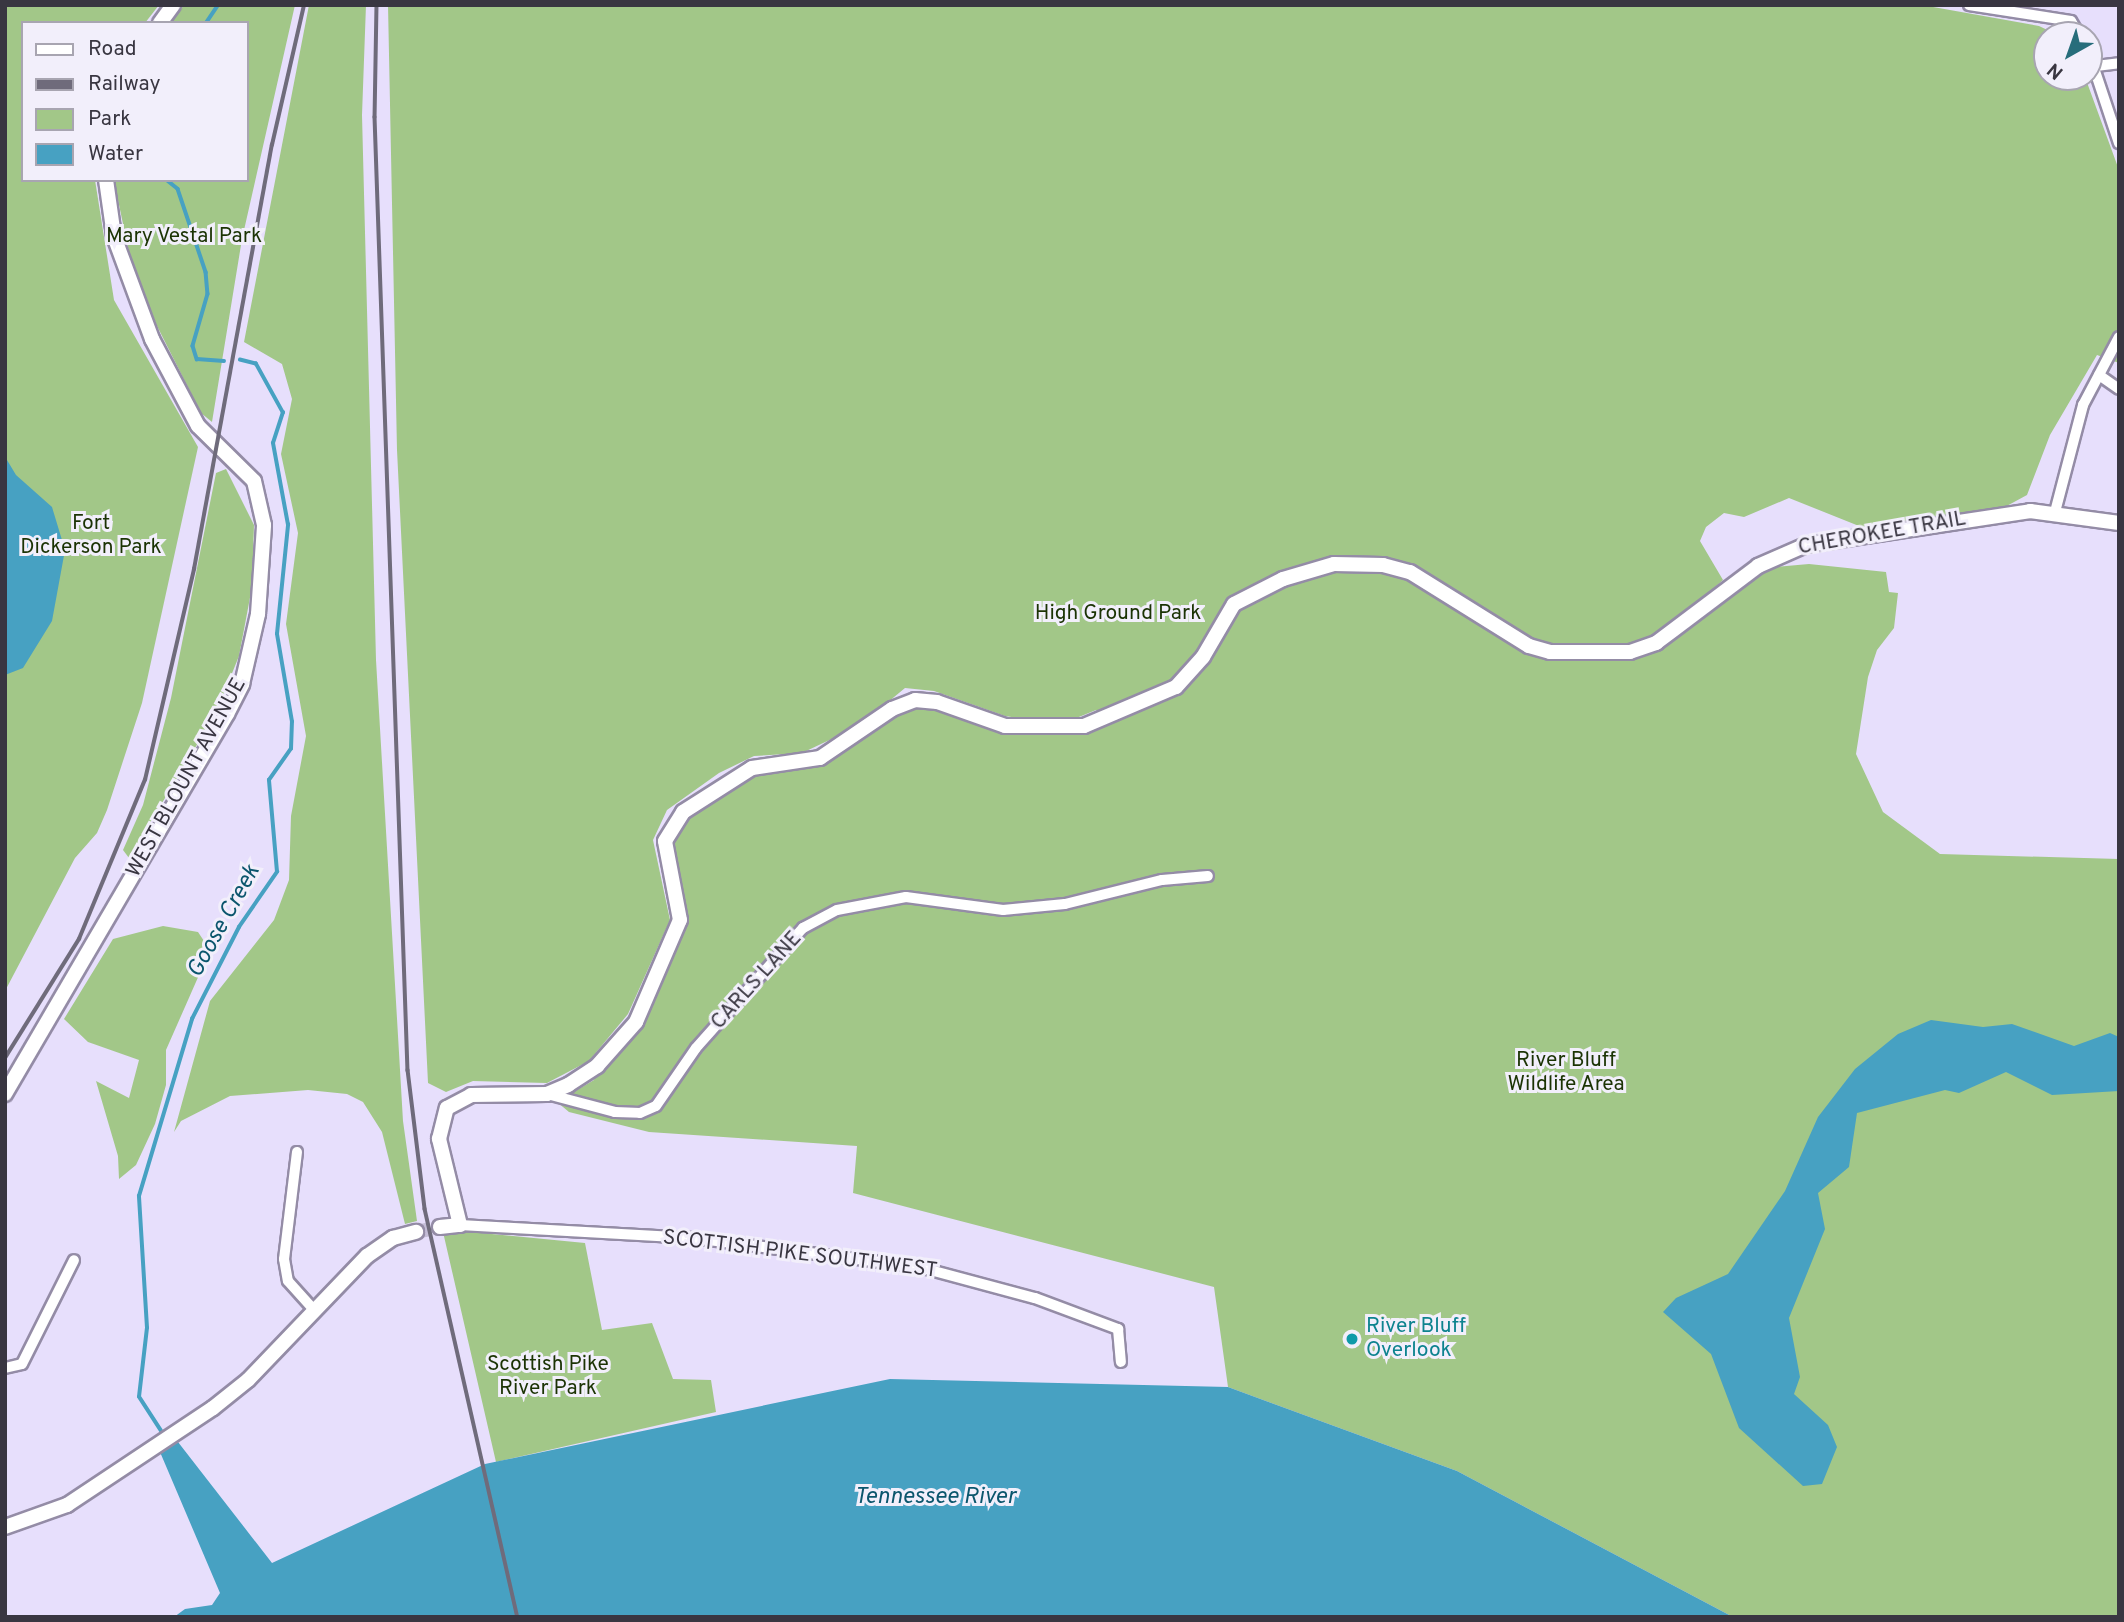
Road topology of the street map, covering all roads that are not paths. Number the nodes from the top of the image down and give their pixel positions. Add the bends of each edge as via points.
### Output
1 (173, 5) edge
2 (1969, 5) edge
3 (161, 21) edge
4 (2071, 21) edge
5 (2103, 89) edge
6 (2119, 143) edge
7 (106, 182) edge
8 (2119, 337) edge
9 (2099, 375) junction
10 (2119, 388) edge
11 (2055, 512) junction
12 (2119, 523) edge
13 (1208, 876) dead end
14 (5, 1094) edge
15 (547, 1094) junction
16 (297, 1152) dead end
17 (460, 1225) junction
18 (440, 1227) tunnel mouth
19 (416, 1232) tunnel mouth
20 (74, 1260) dead end
21 (313, 1308) junction
22 (1121, 1362) dead end
23 (5, 1368) edge
24 (5, 1527) edge

1 - 3 street
2 - 4 street
5 - 6 street
7 - 14 street, WEST BLOUNT AVENUE via 114,236 152,339 198,426 254,481 264,525 258,614 242,684 227,714
8 - 9 street
9 - 10 street
9 - 11 street via 2082,405
11 - 12 street, CHEROKEE TRAIL
11 - 15 street, CHEROKEE TRAIL via 1950,521 1784,552 1758,566 1656,643 1630,652 1571,655 1529,646 1410,572 1383,565 1334,564 1283,579 1234,604 1203,657 1176,687 1084,726 1005,726 937,702 915,700 892,709 820,758 752,768 683,812 665,841 680,920 636,1022 597,1066
13 - 15 street, CARLS LANE via 1028,908 1003,910 906,897 837,910 803,928 696,1048 656,1106 640,1113 615,1112
15 - 17 street, CHEROKEE TRAIL via 471,1095 456,1099 442,1115 441,1150
16 - 21 street via 284,1259 288,1281
17 - 18 street, SCOTTISH PIKE SOUTHWEST
17 - 22 street, SCOTTISH PIKE SOUTHWEST via 693,1238 919,1267 1035,1298 1118,1329
19 - 21 street via 379,1246
20 - 23 street via 22,1364
21 - 24 street via 248,1380 213,1408 67,1505

